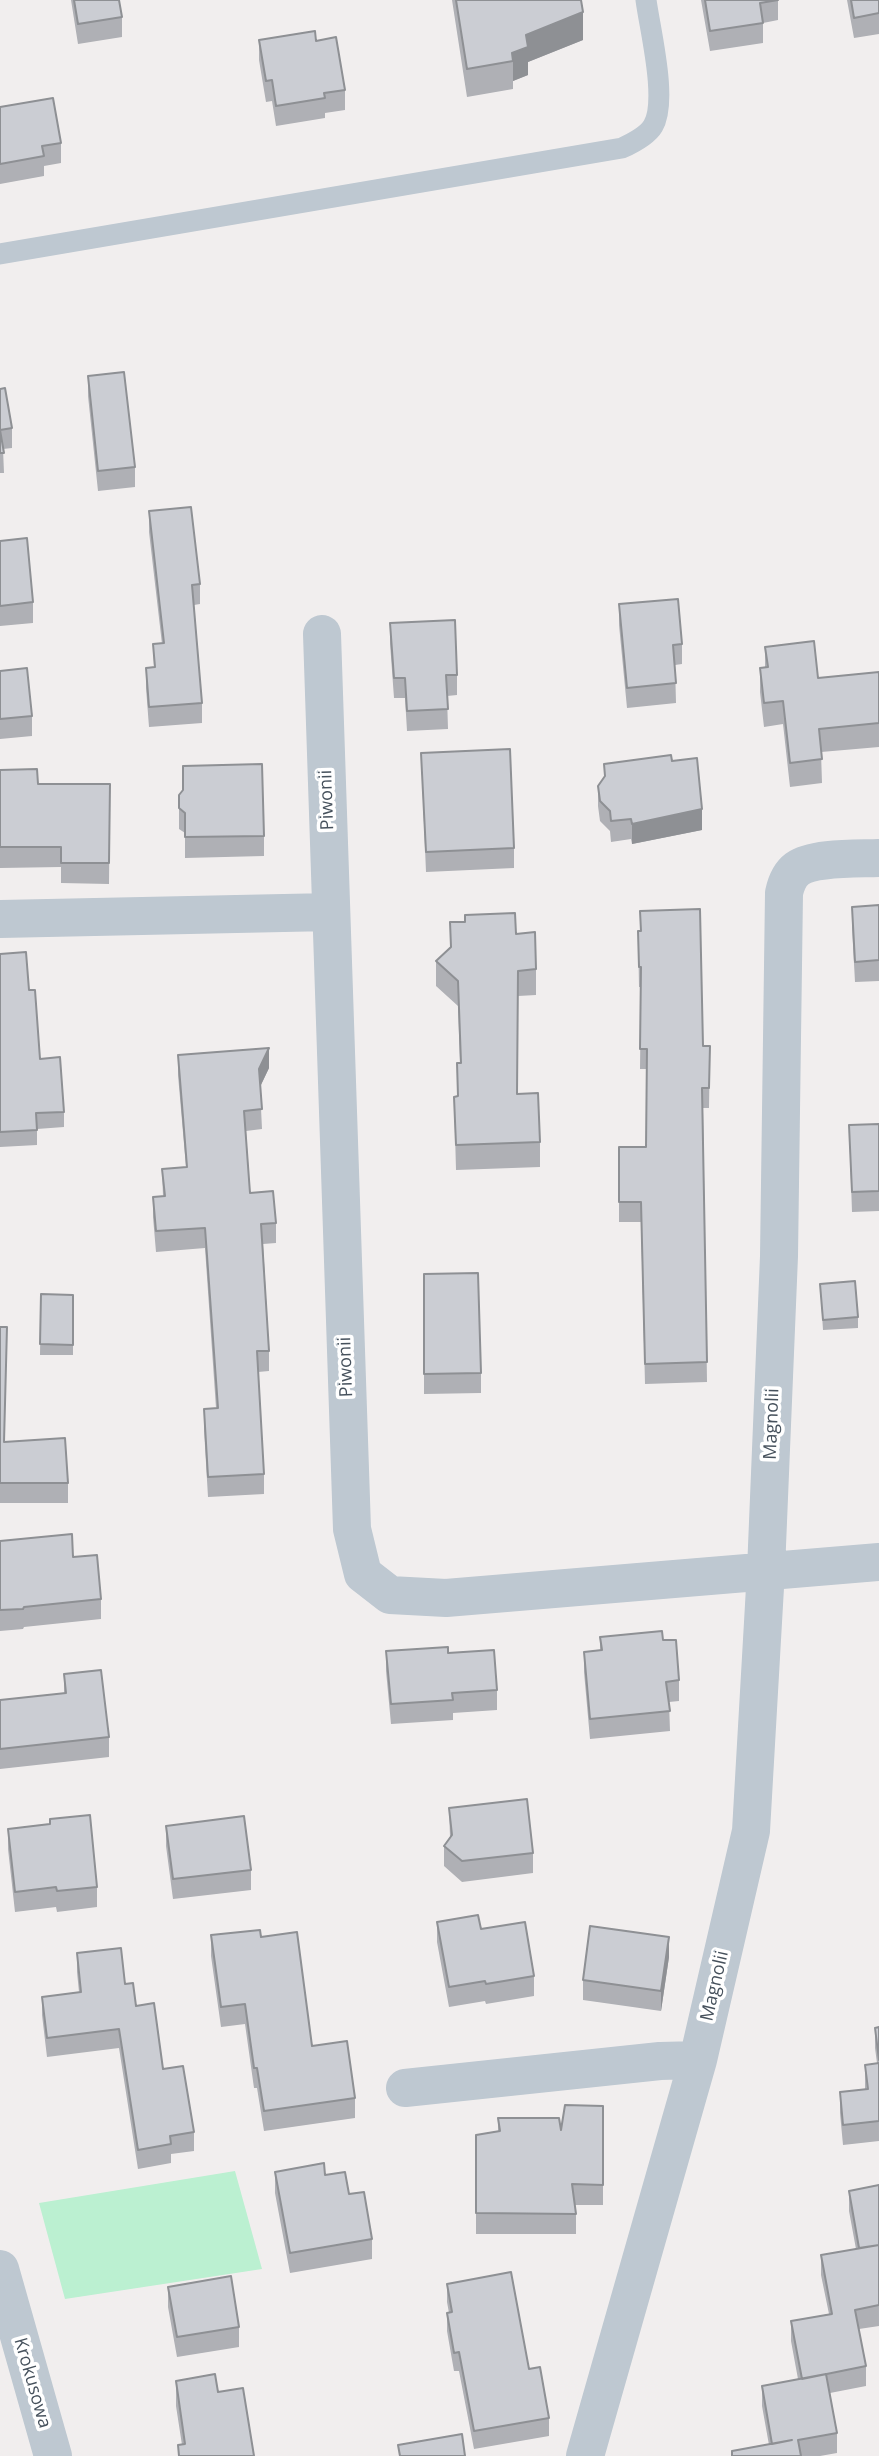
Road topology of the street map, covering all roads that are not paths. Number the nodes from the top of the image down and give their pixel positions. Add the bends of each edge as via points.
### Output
1 (646, 0) edge
2 (0, 254) edge
3 (322, 635) dead end
4 (879, 858) edge
5 (331, 912) junction
6 (0, 919) edge
7 (879, 1562) edge
8 (766, 1570) junction
9 (698, 2060) junction
10 (405, 2088) dead end
11 (0, 2269) edge
12 (53, 2456) edge
13 (584, 2456) edge

1 - 2 lane via 659,113 652,128 622,148
3 - 5 street, Piwonii
4 - 8 street, Magnolii via 798,868 784,893 779,1256
5 - 6 street
5 - 8 street, Piwonii via 352,1529 363,1574 390,1594 446,1598
7 - 8 street, Piwonii
8 - 9 street, Magnolii via 751,1831
9 - 10 street
9 - 13 street, Magnolii
11 - 12 street, Krokusowa

